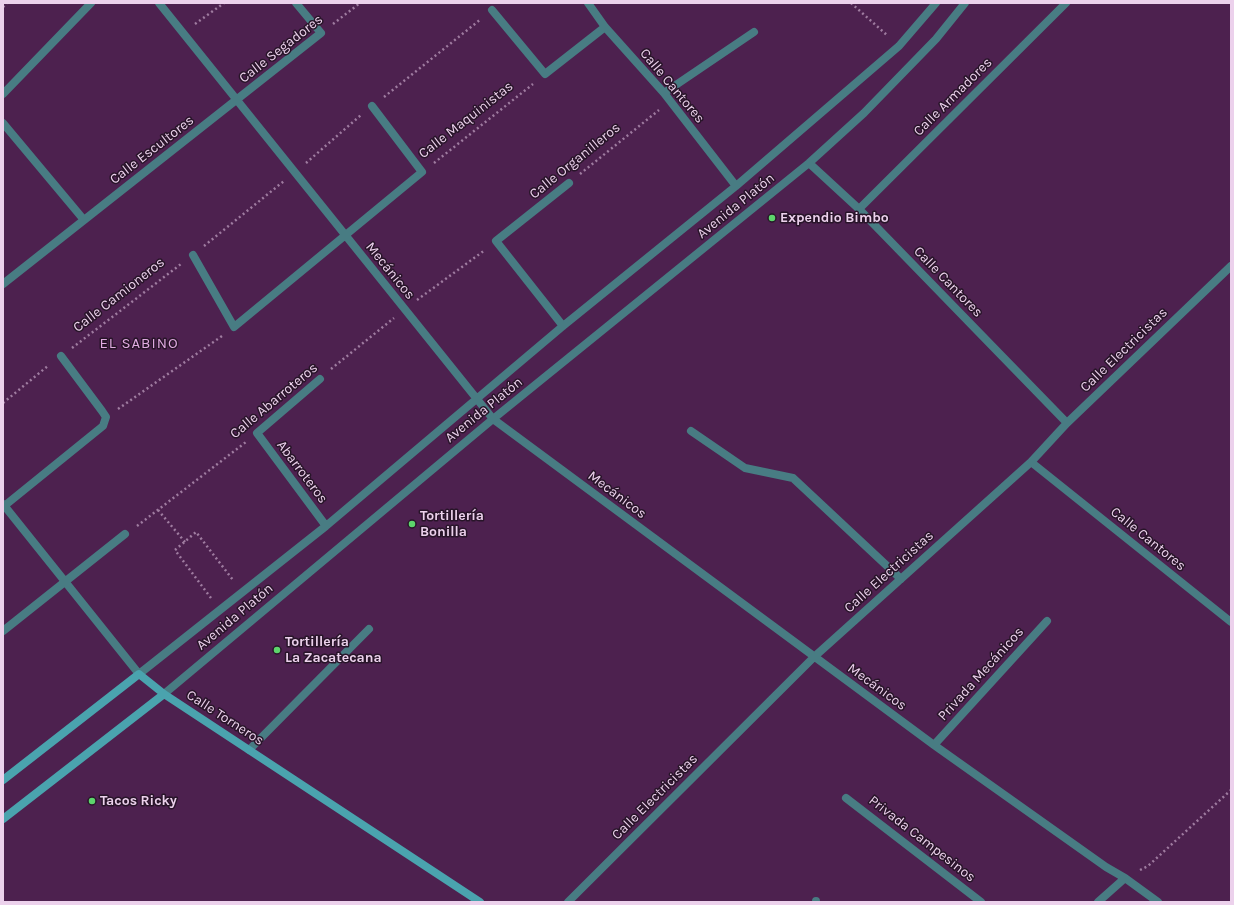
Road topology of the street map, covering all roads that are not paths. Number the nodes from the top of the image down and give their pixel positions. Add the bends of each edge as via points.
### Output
1 (91, 3) edge
2 (159, 3) edge
3 (296, 3) edge
4 (588, 3) edge
5 (936, 3) edge
6 (965, 3) edge
7 (1066, 3) edge
8 (492, 10) road end
9 (605, 27) junction
10 (754, 32) dead end
11 (664, 93) junction
12 (3, 94) edge
13 (237, 100) junction
14 (372, 106) road end
15 (3, 123) edge
16 (810, 163) junction
17 (569, 182) road end
18 (736, 186) junction
19 (858, 209) junction
20 (84, 220) junction
21 (345, 235) junction
22 (193, 255) road end
23 (1231, 266) edge
24 (3, 284) edge
25 (563, 326) junction
26 (61, 356) road end
27 (320, 379) road end
28 (476, 400) junction
29 (493, 419) junction
30 (1067, 422) junction
31 (692, 431) dead end
32 (257, 433) joint
33 (1031, 462) junction
34 (3, 505) edge
35 (326, 526) junction
36 (125, 534) road end
37 (901, 579) junction
38 (65, 581) junction
39 (1047, 621) dead end
40 (1231, 622) edge
41 (368, 629) dead end
42 (3, 631) edge
43 (814, 657) junction
44 (139, 674) junction
45 (164, 694) junction
46 (934, 745) junction
47 (249, 750) junction
48 (3, 780) edge
49 (846, 798) dead end
50 (3, 819) edge
51 (1125, 878) junction
52 (480, 902) edge
53 (568, 902) edge
54 (982, 902) edge
55 (1098, 902) edge
56 (1158, 902) edge

1 - 12 street
2 - 13 street, Mecánicos
3 - 13 street, Calle Segadores via 322,34
4 - 9 street, Calle Cantores
5 - 18 street, Avenida Platón via 899,46
6 - 16 street, Avenida Platón via 936,39 870,107
7 - 19 street, Calle Armadores
8 - 9 street via 545,74
9 - 11 street, Calle Cantores
10 - 11 street
11 - 18 street, Calle Cantores
13 - 20 street, Calle Escultores
13 - 21 street, Mecánicos
14 - 21 street, Calle Maquinistas via 422,172
15 - 20 street
16 - 19 street, Calle Cantores
16 - 29 street, Avenida Platón
17 - 25 street, Calle Organilleros via 496,241
18 - 25 street, Avenida Platón
19 - 30 street, Calle Cantores
20 - 24 street, Calle Escultores
21 - 22 street via 234,327
21 - 28 street, Mecánicos
23 - 30 street, Calle Electricistas
25 - 28 street, Avenida Platón
26 - 34 street via 106,417 103,426
27 - 32 street, Calle Abarroteros
28 - 29 street, Mecánicos
28 - 35 street, Avenida Platón
29 - 43 street, Mecánicos
29 - 45 street, Avenida Platón
30 - 33 street, Calle Electricistas
31 - 37 street via 745,468 793,478
32 - 35 street, Abarroteros
33 - 37 street, Calle Electricistas
33 - 40 street, Calle Cantores
34 - 38 street, Calle Torneros
35 - 44 street, Avenida Platón
36 - 38 street
37 - 43 street, Calle Electricistas
38 - 42 street
38 - 44 street, Calle Torneros
39 - 46 street, Privada Mecánicos
41 - 47 street
43 - 46 street, Mecánicos
43 - 53 street, Calle Electricistas
44 - 45 street, Calle Torneros
44 - 48 street, Avenida Platón
45 - 47 street, Calle Torneros
45 - 50 street, Avenida Platón
46 - 51 street, Mecánicos via 1106,868
47 - 52 street, Calle Torneros
49 - 54 street, Privada Campesinos
51 - 55 street
51 - 56 street, Mecánicos

